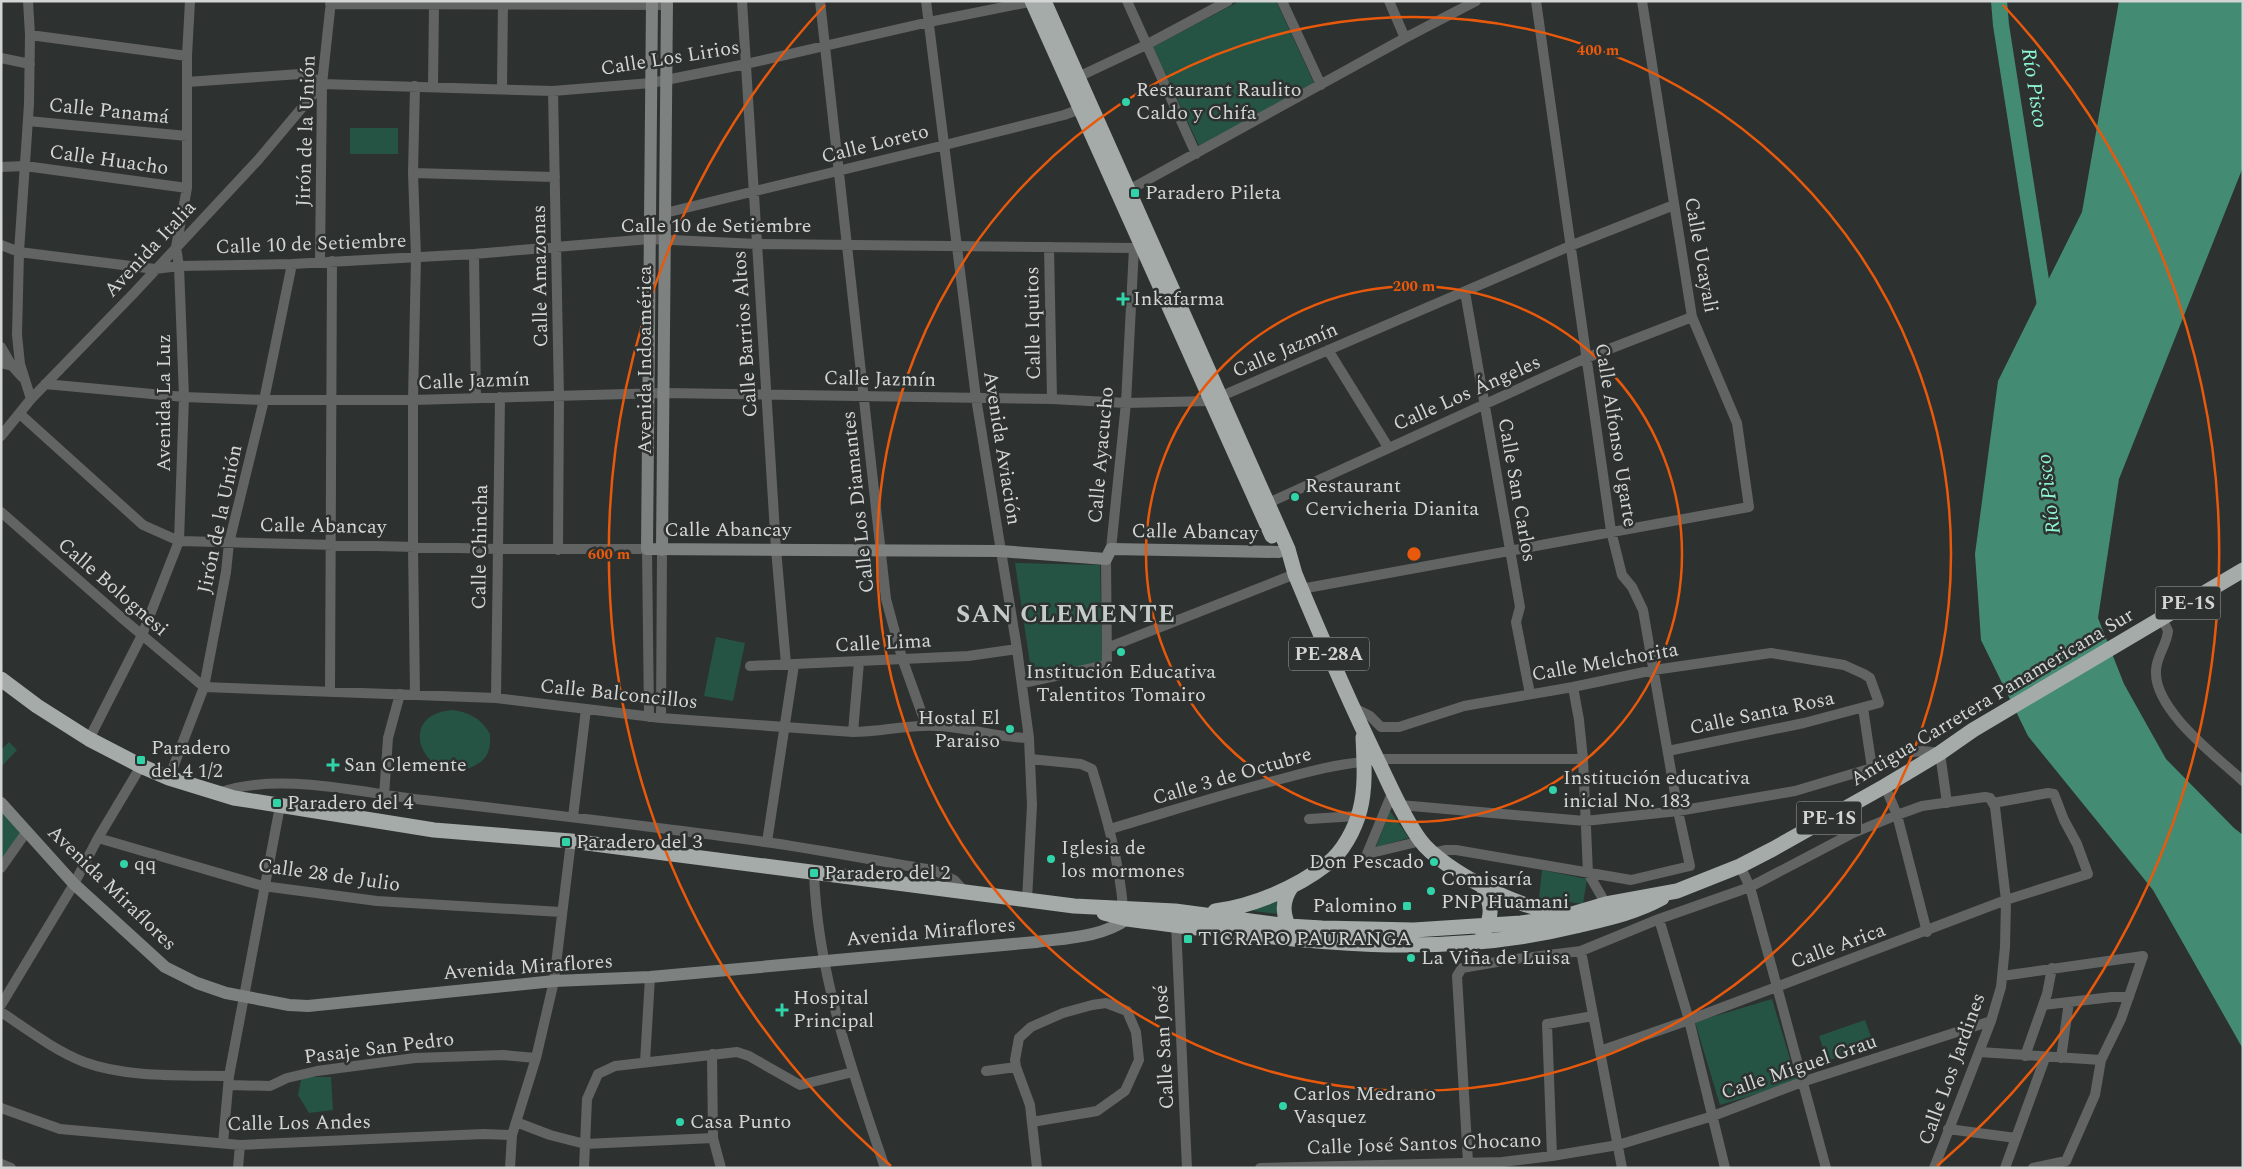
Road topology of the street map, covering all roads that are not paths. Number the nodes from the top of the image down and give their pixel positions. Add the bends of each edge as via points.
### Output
1 (28, 1) edge
2 (190, 1) edge
3 (742, 1) edge
4 (820, 1) edge
5 (926, 1) edge
6 (1036, 1) edge
7 (1127, 1) edge
8 (1228, 1) edge
9 (1282, 1) edge
10 (1389, 1) edge
11 (1476, 1) edge
12 (1536, 1) edge
13 (1642, 1) edge
14 (331, 3) edge
15 (503, 3) edge
16 (652, 3) edge
17 (667, 3) edge
18 (434, 5) junction
19 (929, 22) junction
20 (30, 35) junction
21 (1405, 38) junction
22 (826, 45) junction
23 (1146, 45) junction
24 (187, 56) junction
25 (1, 58) edge
26 (30, 64) junction
27 (746, 64) junction
28 (1078, 77) junction
29 (666, 80) junction
30 (187, 82) junction
31 (651, 83) junction
32 (322, 84) junction
33 (1321, 85) junction
34 (415, 86) junction
35 (433, 86) junction
36 (502, 88) junction
37 (553, 91) junction
38 (1086, 107) junction
39 (28, 121) junction
40 (187, 136) junction
41 (945, 145) junction
42 (1196, 154) junction
43 (25, 166) junction
44 (1, 167) edge
45 (839, 170) junction
46 (413, 173) junction
47 (555, 177) junction
48 (187, 188) junction
49 (1129, 190) junction
50 (753, 193) junction
51 (1674, 205) junction
52 (665, 213) junction
53 (650, 239) junction
54 (665, 240) junction
55 (1141, 243) junction
56 (757, 244) junction
57 (1, 245) edge
58 (848, 245) junction
59 (1570, 246) junction
60 (176, 247) junction
61 (958, 247) junction
62 (1049, 247) junction
63 (557, 248) junction
64 (19, 252) junction
65 (474, 254) junction
66 (416, 257) junction
67 (332, 261) junction
68 (320, 262) junction
69 (292, 264) junction
70 (179, 266) junction
71 (155, 270) junction
72 (1465, 292) junction
73 (1692, 316) junction
74 (1, 347) edge
75 (1328, 350) junction
76 (1586, 358) junction
77 (6, 364) edge
78 (25, 380) junction
79 (45, 384) junction
80 (648, 393) junction
81 (664, 393) junction
82 (767, 394) junction
83 (559, 396) junction
84 (864, 396) junction
85 (184, 397) junction
86 (500, 397) junction
87 (476, 398) junction
88 (976, 398) junction
89 (31, 399) junction
90 (1052, 399) junction
91 (1216, 399) junction
92 (264, 400) junction
93 (413, 400) junction
94 (333, 401) junction
95 (1126, 404) junction
96 (1483, 404) junction
97 (20, 414) junction
98 (1, 436) edge
99 (1388, 447) junction
100 (1263, 505) junction
101 (1, 512) edge
102 (1612, 531) junction
103 (179, 541) junction
104 (229, 542) junction
105 (329, 545) junction
106 (413, 547) junction
107 (498, 549) junction
108 (647, 549) junction
109 (776, 549) junction
110 (882, 549) junction
111 (558, 550) junction
112 (662, 550) junction
113 (1000, 551) junction
114 (1511, 551) junction
115 (1279, 552) junction
116 (1109, 554) junction
117 (2243, 570) edge
118 (1294, 574) junction
119 (1301, 589) junction
120 (2162, 618) junction
121 (142, 635) junction
122 (1107, 648) junction
123 (1017, 649) junction
124 (902, 658) junction
125 (858, 662) junction
126 (790, 664) junction
127 (750, 666) dead end
128 (1654, 670) junction
129 (1, 679) edge
130 (1023, 683) junction
131 (204, 687) junction
132 (1573, 688) junction
133 (330, 691) junction
134 (400, 694) junction
135 (1530, 694) junction
136 (415, 695) junction
137 (496, 698) junction
138 (1352, 707) junction
139 (1862, 708) junction
140 (586, 709) junction
141 (650, 717) junction
142 (661, 718) junction
143 (926, 725) junction
144 (785, 726) junction
145 (853, 732) junction
146 (1029, 738) junction
147 (89, 739) junction
148 (1668, 751) junction
149 (1940, 753) junction
150 (1030, 759) junction
151 (1583, 759) junction
152 (1374, 763) junction
153 (140, 766) junction
154 (1872, 768) junction
155 (169, 778) junction
156 (2243, 781) edge
157 (1885, 786) junction
158 (1393, 791) junction
159 (217, 793) junction
160 (384, 796) junction
161 (1, 803) edge
162 (1947, 803) junction
163 (1993, 803) junction
164 (1400, 805) junction
165 (280, 806) junction
166 (1678, 811) junction
167 (1897, 815) junction
168 (1357, 816) junction
169 (573, 817) junction
170 (1309, 820) dead end
171 (1585, 821) junction
172 (1110, 829) junction
173 (27, 831) junction
174 (98, 838) junction
175 (571, 841) junction
176 (1421, 841) junction
177 (767, 842) junction
178 (1432, 853) junction
179 (1740, 866) junction
180 (1, 868) edge
181 (814, 872) junction
182 (1588, 873) junction
183 (74, 884) junction
184 (264, 886) junction
185 (1292, 886) junction
186 (1484, 888) junction
187 (1750, 888) junction
188 (1676, 891) junction
189 (965, 892) junction
190 (1027, 900) junction
191 (2006, 900) junction
192 (1606, 904) junction
193 (1583, 911) junction
194 (561, 912) junction
195 (1125, 913) junction
196 (1198, 914) junction
197 (1659, 919) junction
198 (1176, 925) junction
199 (1488, 925) junction
200 (1288, 926) junction
201 (1927, 932) junction
202 (1298, 940) junction
203 (1477, 943) junction
204 (1581, 951) junction
205 (824, 960) junction
206 (2052, 968) junction
207 (2002, 976) junction
208 (650, 977) junction
209 (554, 981) junction
210 (1777, 987) junction
211 (2128, 997) junction
212 (244, 998) junction
213 (2, 1001) edge
214 (2069, 1002) junction
215 (2043, 1005) junction
216 (1, 1012) edge
217 (1593, 1016) junction
218 (1689, 1020) junction
219 (1991, 1021) junction
220 (1600, 1050) junction
221 (1979, 1052) junction
222 (712, 1054) junction
223 (2025, 1056) junction
224 (536, 1058) junction
225 (2045, 1058) junction
226 (2061, 1058) junction
227 (2101, 1060) junction
228 (645, 1062) junction
229 (1016, 1067) junction
230 (986, 1071) dead end
231 (853, 1072) junction
232 (229, 1081) junction
233 (1802, 1082) junction
234 (1, 1108) edge
235 (1713, 1116) junction
236 (516, 1122) junction
237 (1032, 1122) junction
238 (1948, 1129) junction
239 (512, 1135) junction
240 (713, 1138) junction
241 (2016, 1138) junction
242 (223, 1143) junction
243 (585, 1144) junction
244 (1618, 1145) junction
245 (240, 1146) junction
246 (1552, 1156) junction
247 (1468, 1162) junction
248 (1, 1164) edge
249 (1502, 1165) edge
250 (1336, 1166) edge
251 (11, 1168) edge
252 (238, 1168) edge
253 (510, 1168) edge
254 (584, 1168) edge
255 (721, 1168) edge
256 (886, 1168) edge
257 (1037, 1168) edge
258 (1187, 1168) edge
259 (1260, 1168) edge
260 (1622, 1168) edge
261 (1725, 1168) edge
262 (1826, 1168) edge
263 (1934, 1168) edge
264 (2004, 1168) edge
265 (2033, 1168) edge

1 - 20 street
2 - 24 street
3 - 27 street, Calle Barrios Altos
4 - 22 street, Calle Los Diamantes
5 - 19 street, Avenida Aviación
6 - 19 street, Calle Los Lirios
6 - 28 highway, PE-28A
6 - 38 highway, PE-28A
7 - 23 street
8 - 23 street
9 - 33 street
10 - 21 street
11 - 21 street
12 - 59 street, Calle Alfonso Ugarte
13 - 51 street, Calle Ucayali
14 - 18 street
14 - 32 street, Jirón de la Unión
15 - 16 street
15 - 18 street
15 - 36 street
16 - 17 street
16 - 31 street, Avenida Indoamérica
17 - 29 street, Avenida Indoamérica
18 - 35 street
19 - 22 street, Calle Los Lirios
19 - 41 street, Avenida Aviación
20 - 24 street
20 - 26 street
21 - 33 street
22 - 27 street, Calle Los Lirios
22 - 45 street, Calle Los Diamantes
23 - 28 street
23 - 42 street
24 - 30 street
25 - 26 street
26 - 39 street
27 - 29 street, Calle Los Lirios
27 - 50 street, Calle Barrios Altos
28 - 38 highway, PE-28A
29 - 31 street, Calle Los Lirios
29 - 52 street, Avenida Indoamérica
30 - 32 street, Calle Los Lirios via 300,74
30 - 40 street
31 - 37 street, Calle Los Lirios
31 - 53 street, Avenida Indoamérica
32 - 34 street, Calle Los Lirios
32 - 60 street, Avenida Italia via 258,160
32 - 68 street, Jirón de la Unión
33 - 42 street
34 - 35 street, Calle Los Lirios
34 - 46 street
35 - 36 street, Calle Los Lirios
36 - 37 street, Calle Los Lirios
37 - 47 street, Calle Amazonas
38 - 41 street, Calle Loreto
38 - 49 highway, PE-28A
38 - 55 highway, PE-28A
39 - 40 street, Calle Panamá
39 - 43 street
40 - 48 street
41 - 45 street, Calle Loreto
41 - 61 street, Avenida Aviación
42 - 49 street
43 - 44 street, Calle Huacho
43 - 48 street, Calle Huacho
43 - 64 street
45 - 50 street, Calle Loreto
45 - 58 street, Calle Los Diamantes
46 - 47 street
46 - 66 street
47 - 63 street, Calle Amazonas
48 - 60 street
49 - 55 highway, PE-28A
50 - 52 street, Calle Loreto
50 - 56 street, Calle Barrios Altos
51 - 59 street, Calle Jazmín
51 - 73 street, Calle Ucayali
52 - 54 street, Avenida Indoamérica
53 - 54 street, Calle 10 de Setiembre
53 - 63 street, Calle 10 de Setiembre
53 - 80 street, Avenida Indoamérica
54 - 56 street, Calle 10 de Setiembre
54 - 81 street, Avenida Indoamérica
55 - 62 street, Calle 10 de Setiembre
55 - 91 highway, PE-28A
55 - 95 street, Calle Ayacucho
56 - 58 street, Calle 10 de Setiembre
56 - 82 street, Calle Barrios Altos
57 - 64 street, Calle 10 de Setiembre
58 - 61 street, Calle 10 de Setiembre
58 - 84 street, Calle Los Diamantes
59 - 72 street, Calle Jazmín
59 - 76 street, Calle Alfonso Ugarte
60 - 70 street, Avenida La Luz
60 - 71 street, Avenida Italia
61 - 62 street, Calle 10 de Setiembre
61 - 88 street, Avenida Aviación
62 - 90 street, Calle Iquitos
63 - 65 street, Calle 10 de Setiembre
63 - 83 street, Calle Amazonas
64 - 71 street, Calle 10 de Setiembre
64 - 78 street via 17,335
65 - 66 street, Calle 10 de Setiembre
65 - 87 street
66 - 67 street, Calle 10 de Setiembre
66 - 93 street
67 - 68 street, Calle 10 de Setiembre
67 - 94 street
68 - 69 street, Calle 10 de Setiembre
69 - 70 street, Calle 10 de Setiembre
69 - 92 street, Jirón de la Unión
70 - 71 street, Calle 10 de Setiembre
70 - 85 street, Avenida La Luz
71 - 79 street, Avenida Italia
72 - 75 street, Calle Jazmín
72 - 96 street, Calle San Carlos
73 - 76 street, Calle Los Ángeles
73 - 102 street, Calle Ucayali via 1737,423 1749,507
74 - 77 street
75 - 91 street, Calle Jazmín
75 - 99 street
76 - 96 street, Calle Los Ángeles
76 - 102 street, Calle Alfonso Ugarte
77 - 78 street
78 - 89 street
79 - 85 street, Calle Jazmín
79 - 89 street, Avenida Italia
80 - 81 street, Calle Jazmín
80 - 83 street, Calle Jazmín
80 - 108 street, Avenida Indoamérica
81 - 82 street, Calle Jazmín
81 - 112 street, Avenida Indoamérica
82 - 84 street, Calle Jazmín
82 - 109 street, Calle Barrios Altos
83 - 86 street, Calle Jazmín
83 - 111 street, Calle Amazonas
84 - 88 street, Calle Jazmín
84 - 110 street, Calle Los Diamantes
85 - 92 street, Calle Jazmín
85 - 103 street, Avenida La Luz
86 - 87 street, Calle Jazmín
86 - 107 street, Calle Chincha
87 - 93 street, Calle Jazmín
88 - 90 street, Calle Jazmín
88 - 113 street, Avenida Aviación
89 - 97 street, Avenida Italia
90 - 95 street, Calle Jazmín
91 - 95 street, Calle Jazmín
91 - 100 highway, PE-28A
92 - 94 street, Calle Jazmín
92 - 104 street, Jirón de la Unión
93 - 94 street, Calle Jazmín
93 - 106 street
94 - 105 street
95 - 116 street, Calle Ayacucho
96 - 99 street, Calle Los Ángeles
96 - 114 street, Calle San Carlos
97 - 98 street, Avenida Italia
97 - 103 street via 143,525
99 - 100 street, Calle Los Ángeles
100 - 115 highway, PE-28A
100 - 118 highway, PE-28A via 1288,549
101 - 121 street, Calle Bolognesi
102 - 114 street
102 - 128 street, Calle Alfonso Ugarte via 1622,575 1643,610
103 - 104 street
103 - 121 street, Avenida La Luz
104 - 105 street, Calle Abancay
104 - 131 street, Jirón de la Unión
105 - 106 street, Calle Abancay
105 - 133 street
106 - 107 street, Calle Abancay
106 - 136 street
107 - 111 street, Calle Abancay
107 - 137 street, Calle Chincha
108 - 111 street, Calle Abancay
108 - 112 street, Calle Abancay
108 - 141 street, Avenida Indoamérica
109 - 110 street, Calle Abancay
109 - 112 street, Calle Abancay
109 - 126 street, Calle Barrios Altos
110 - 113 street, Calle Abancay
110 - 124 street, Calle Los Diamantes via 886,599
112 - 142 street, Avenida Indoamérica
113 - 116 street, Calle Abancay
113 - 123 street, Avenida Aviación
114 - 119 street
114 - 135 street, Calle San Carlos via 1520,607 1516,622
115 - 116 street, Calle Abancay
115 - 118 highway, PE-28A
116 - 122 street, Calle Ayacucho
117 - 120 highway, Antigua Carretera Panamericana Sur / PE-1S
118 - 119 highway, PE-28A
118 - 122 street
119 - 138 highway, PE-28A
120 - 149 highway, Antigua Carretera Panamericana Sur / PE-1S via 1973,730
120 - 156 street via 2168,631 2156,666 2158,688 2181,722
121 - 131 street, Calle Bolognesi
121 - 147 street, Avenida La Luz
122 - 130 street, Calle Ayacucho via 1107,664
123 - 124 street, Calle Lima via 968,656
123 - 130 street, Avenida Aviación
124 - 125 street, Calle Lima
124 - 143 street, Calle Los Diamantes
125 - 126 street, Calle Lima
125 - 145 street
126 - 127 street, Calle Lima
126 - 144 street, Calle Barrios Altos
128 - 132 street, Calle Melchorita
128 - 139 street, Calle Melchorita via 1770,654 1844,665 1870,678 1879,703
128 - 148 street, Calle Alfonso Ugarte
129 - 147 highway, Antigua Carretera Panamericana Sur / PE-1S
130 - 146 street, Avenida Aviación
131 - 133 street, Calle Balconcillos
131 - 155 street, Jirón de la Unión
132 - 135 street, Calle Melchorita
132 - 151 street
133 - 134 street, Calle Balconcillos
134 - 136 street, Calle Balconcillos
134 - 160 street via 388,738
135 - 138 street, Calle Melchorita via 1464,706 1399,726 1381,727 1370,716
136 - 137 street, Calle Balconcillos
137 - 140 street, Calle Balconcillos
138 - 152 highway, PE-28A
139 - 148 street, Calle Santa Rosa via 1804,724
139 - 154 street
140 - 141 street, Calle Balconcillos
140 - 169 street
141 - 142 street, Calle Balconcillos
142 - 144 street, Calle Balconcillos
143 - 145 street, Calle Balconcillos
143 - 146 street, Calle Balconcillos via 1006,738
144 - 145 street, Calle Balconcillos
144 - 177 street, Calle Barrios Altos
146 - 150 street, Avenida Aviación
147 - 153 highway, Antigua Carretera Panamericana Sur / PE-1S
148 - 166 street, Calle Alfonso Ugarte
149 - 154 street via 1902,753
149 - 157 highway, Antigua Carretera Panamericana Sur / PE-1S
149 - 162 street
150 - 172 street via 1081,764 1092,769
150 - 190 street, Avenida Aviación via 1032,805
151 - 152 street, Calle 3 de Octubre
151 - 171 street
152 - 158 highway, PE-28A
152 - 168 highway
152 - 172 street, Calle 3 de Octubre via 1345,763 1200,801
153 - 155 highway, Antigua Carretera Panamericana Sur / PE-1S
153 - 174 street
154 - 166 street via 1795,791
155 - 159 highway, Antigua Carretera Panamericana Sur / PE-1S
157 - 167 street
157 - 179 highway, Antigua Carretera Panamericana Sur / PE-1S
158 - 164 highway, PE-28A
158 - 176 street via 1367,854
159 - 160 street via 233,787 300,784
159 - 165 highway, Antigua Carretera Panamericana Sur / PE-1S
160 - 169 street
161 - 173 street, Avenida Miraflores
162 - 163 street via 1986,797
162 - 167 street via 1922,806
163 - 191 street, Calle Los Jardines
163 - 191 street, Calle Arica via 2054,794 2088,874
164 - 171 street
164 - 176 highway, PE-28A
165 - 175 highway, Antigua Carretera Panamericana Sur / PE-1S via 434,830
165 - 184 street
166 - 171 street
166 - 182 street, Calle Alfonso Ugarte via 1690,866 1631,880
167 - 187 street via 1851,834
167 - 201 street
168 - 170 street
168 - 185 highway via 1348,840 1328,864
169 - 177 street
171 - 182 street
172 - 195 street
173 - 180 street
173 - 183 street, Avenida Miraflores
174 - 183 street
174 - 184 street, Calle 28 de Julio
175 - 181 highway, Antigua Carretera Panamericana Sur / PE-1S
175 - 194 street
176 - 178 highway, PE-28A
177 - 189 street via 933,870 954,880
178 - 182 street via 1456,850
178 - 186 highway, PE-28A
179 - 187 street
179 - 188 highway, Antigua Carretera Panamericana Sur / PE-1S
181 - 189 highway, Antigua Carretera Panamericana Sur / PE-1S
181 - 205 street via 814,903
182 - 192 street
183 - 212 street, Avenida Miraflores via 165,967 197,983
183 - 213 street
184 - 194 street, Calle 28 de Julio via 378,901
184 - 212 street
185 - 196 highway via 1234,909
185 - 200 highway via 1284,903
186 - 193 highway, PE-28A via 1537,909
186 - 199 highway via 1491,906
187 - 197 street
187 - 210 street
188 - 192 highway, Antigua Carretera Panamericana Sur / PE-1S
188 - 203 highway, Antigua Carretera Panamericana Sur / PE-1S via 1643,908 1610,918 1546,933
189 - 190 highway, Antigua Carretera Panamericana Sur / PE-1S
190 - 195 highway, Antigua Carretera Panamericana Sur / PE-1S
191 - 201 street, Calle Arica
191 - 207 street, Calle Los Jardines
192 - 193 highway, Antigua Carretera Panamericana Sur / PE-1S
193 - 199 highway, Antigua Carretera Panamericana Sur / PE-1S via 1562,917
194 - 209 street
195 - 196 highway, Antigua Carretera Panamericana Sur / PE-1S
195 - 198 highway, Antigua Carretera Panamericana Sur / PE-1S
195 - 205 street, Avenida Miraflores via 1117,926 1070,937
196 - 200 highway, Antigua Carretera Panamericana Sur / PE-1S
197 - 204 street
197 - 218 street
198 - 202 highway, Antigua Carretera Panamericana Sur / PE-1S
198 - 258 street, Calle San José
199 - 200 highway, Antigua Carretera Panamericana Sur / PE-1S via 1414,930
199 - 203 highway
200 - 202 highway
201 - 210 street, Calle Arica
202 - 203 highway, Antigua Carretera Panamericana Sur / PE-1S via 1414,946
204 - 217 street
204 - 247 street via 1462,968 1457,976
205 - 208 street, Avenida Miraflores
205 - 231 street
206 - 207 street
206 - 211 street via 2143,956
206 - 215 street
207 - 219 street, Calle Los Jardines
208 - 209 street, Avenida Miraflores
208 - 228 street
209 - 212 street, Avenida Miraflores via 308,1006
209 - 224 street
210 - 218 street, Calle Arica
210 - 233 street
211 - 214 street
211 - 227 street
212 - 232 street
214 - 215 street
214 - 226 street
215 - 223 street
216 - 232 street, Pasaje San Pedro via 52,1046 84,1062 117,1069
217 - 220 street
217 - 246 street via 1547,1024
218 - 220 street, Calle Arica
218 - 235 street
219 - 221 street, Calle Los Jardines
219 - 233 street, Calle Miguel Grau
220 - 244 street
221 - 223 street
221 - 238 street, Calle Los Jardines
222 - 228 street
222 - 231 street via 737,1052 749,1056 800,1085
222 - 240 street
223 - 225 street
224 - 232 street, Pasaje San Pedro via 503,1055 415,1058 317,1071 270,1086
224 - 236 street
225 - 226 street
225 - 241 street
226 - 227 street
227 - 265 street via 2095,1095 2066,1161
228 - 243 street via 614,1066 598,1074 587,1099
229 - 230 street
229 - 237 street via 1030,1105
229 - 237 street via 1019,1038 1031,1027 1063,1013 1106,1003 1127,1011 1136,1032 1139,1060 1125,1091 1097,1111
231 - 256 street
232 - 242 street
233 - 235 street, Calle Miguel Grau
233 - 262 street
234 - 242 street, Calle Los Andes via 60,1129
235 - 244 street, Calle Miguel Grau
235 - 261 street
236 - 239 street
236 - 243 street
237 - 257 street
238 - 241 street
238 - 263 street, Calle Los Jardines
239 - 245 street, Calle Los Andes
239 - 253 street
240 - 243 street
240 - 255 street
241 - 264 street
242 - 245 street, Calle Los Andes
243 - 254 street
244 - 246 street, Calle José Santos Chocano
244 - 260 street
245 - 252 street
246 - 249 street, Calle José Santos Chocano
247 - 249 street, Calle José Santos Chocano
247 - 250 street, Calle José Santos Chocano
248 - 251 street
250 - 259 street, Calle José Santos Chocano

